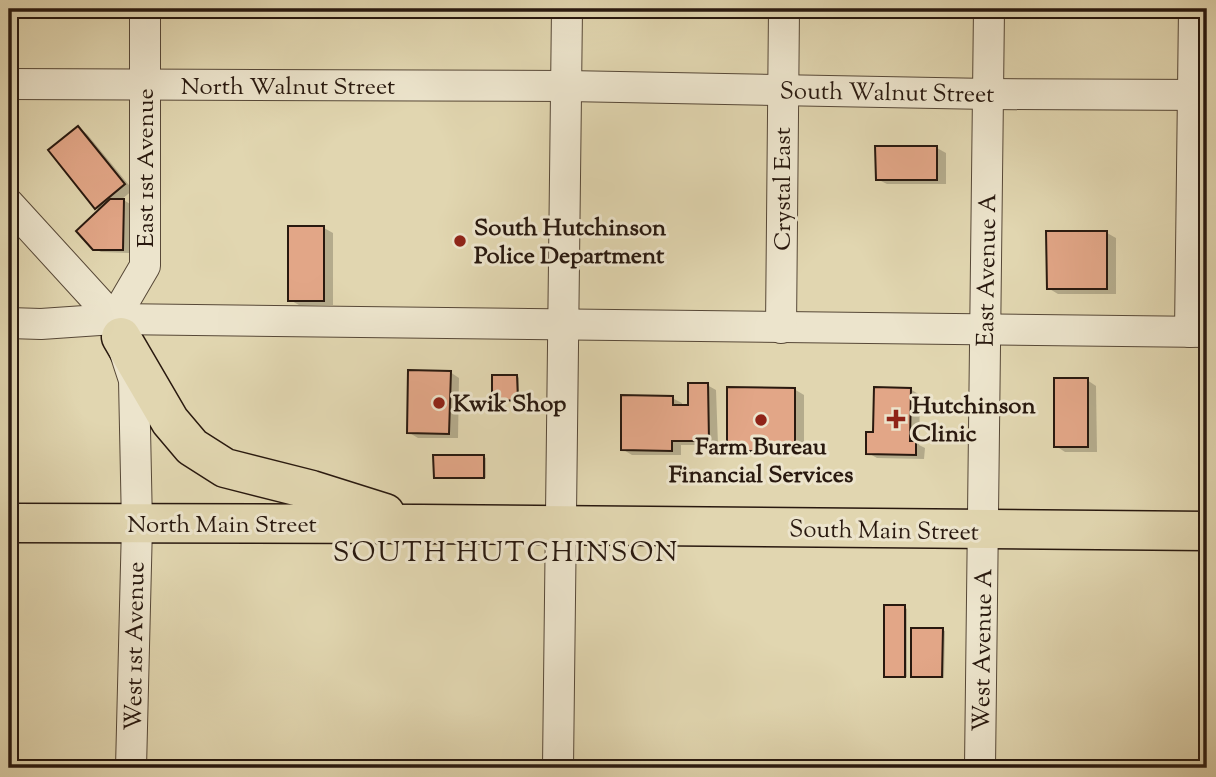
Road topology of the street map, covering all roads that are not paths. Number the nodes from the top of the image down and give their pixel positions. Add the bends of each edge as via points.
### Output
1 (145, 9) edge
2 (567, 9) edge
3 (784, 9) edge
4 (989, 9) edge
5 (1194, 9) edge
6 (9, 84) edge
7 (146, 86) junction
8 (566, 86) junction
9 (782, 89) junction
10 (989, 94) junction
11 (1200, 94) edge
12 (9, 204) edge
13 (9, 323) edge
14 (563, 323) junction
15 (118, 328) junction
16 (781, 328) junction
17 (986, 330) junction
18 (1198, 332) edge
19 (9, 523) edge
20 (421, 524) junction
21 (137, 525) junction
22 (561, 526) junction
23 (984, 531) junction
24 (1207, 531) edge
25 (131, 768) edge
26 (558, 768) edge
27 (980, 768) edge

1 - 7 street, East 1st Avenue
2 - 8 street
3 - 9 street, Crystal East
4 - 10 street, East Avenue A
5 - 11 street
6 - 7 street, North Walnut Street
7 - 8 street, North Walnut Street
7 - 15 street, East 1st Avenue via 145,266
8 - 9 street, South Walnut Street
8 - 14 street
9 - 10 street, South Walnut Street
9 - 16 street, Crystal East
10 - 11 street, South Walnut Street
10 - 17 street, East Avenue A
11 - 18 street
12 - 15 street
13 - 15 street
14 - 15 street
14 - 16 street
14 - 22 street
15 - 20 main road via 170,421 192,447 225,468 312,489
15 - 21 street, West 1st Avenue via 134,380
16 - 17 street
17 - 18 street
17 - 23 street, East Avenue A
19 - 21 main road, North Main Street
20 - 21 main road, North Main Street
20 - 22 main road, North Main Street
21 - 25 street, West 1st Avenue
22 - 23 main road, South Main Street
22 - 26 street
23 - 24 main road, South Main Street
23 - 27 street, West Avenue A

